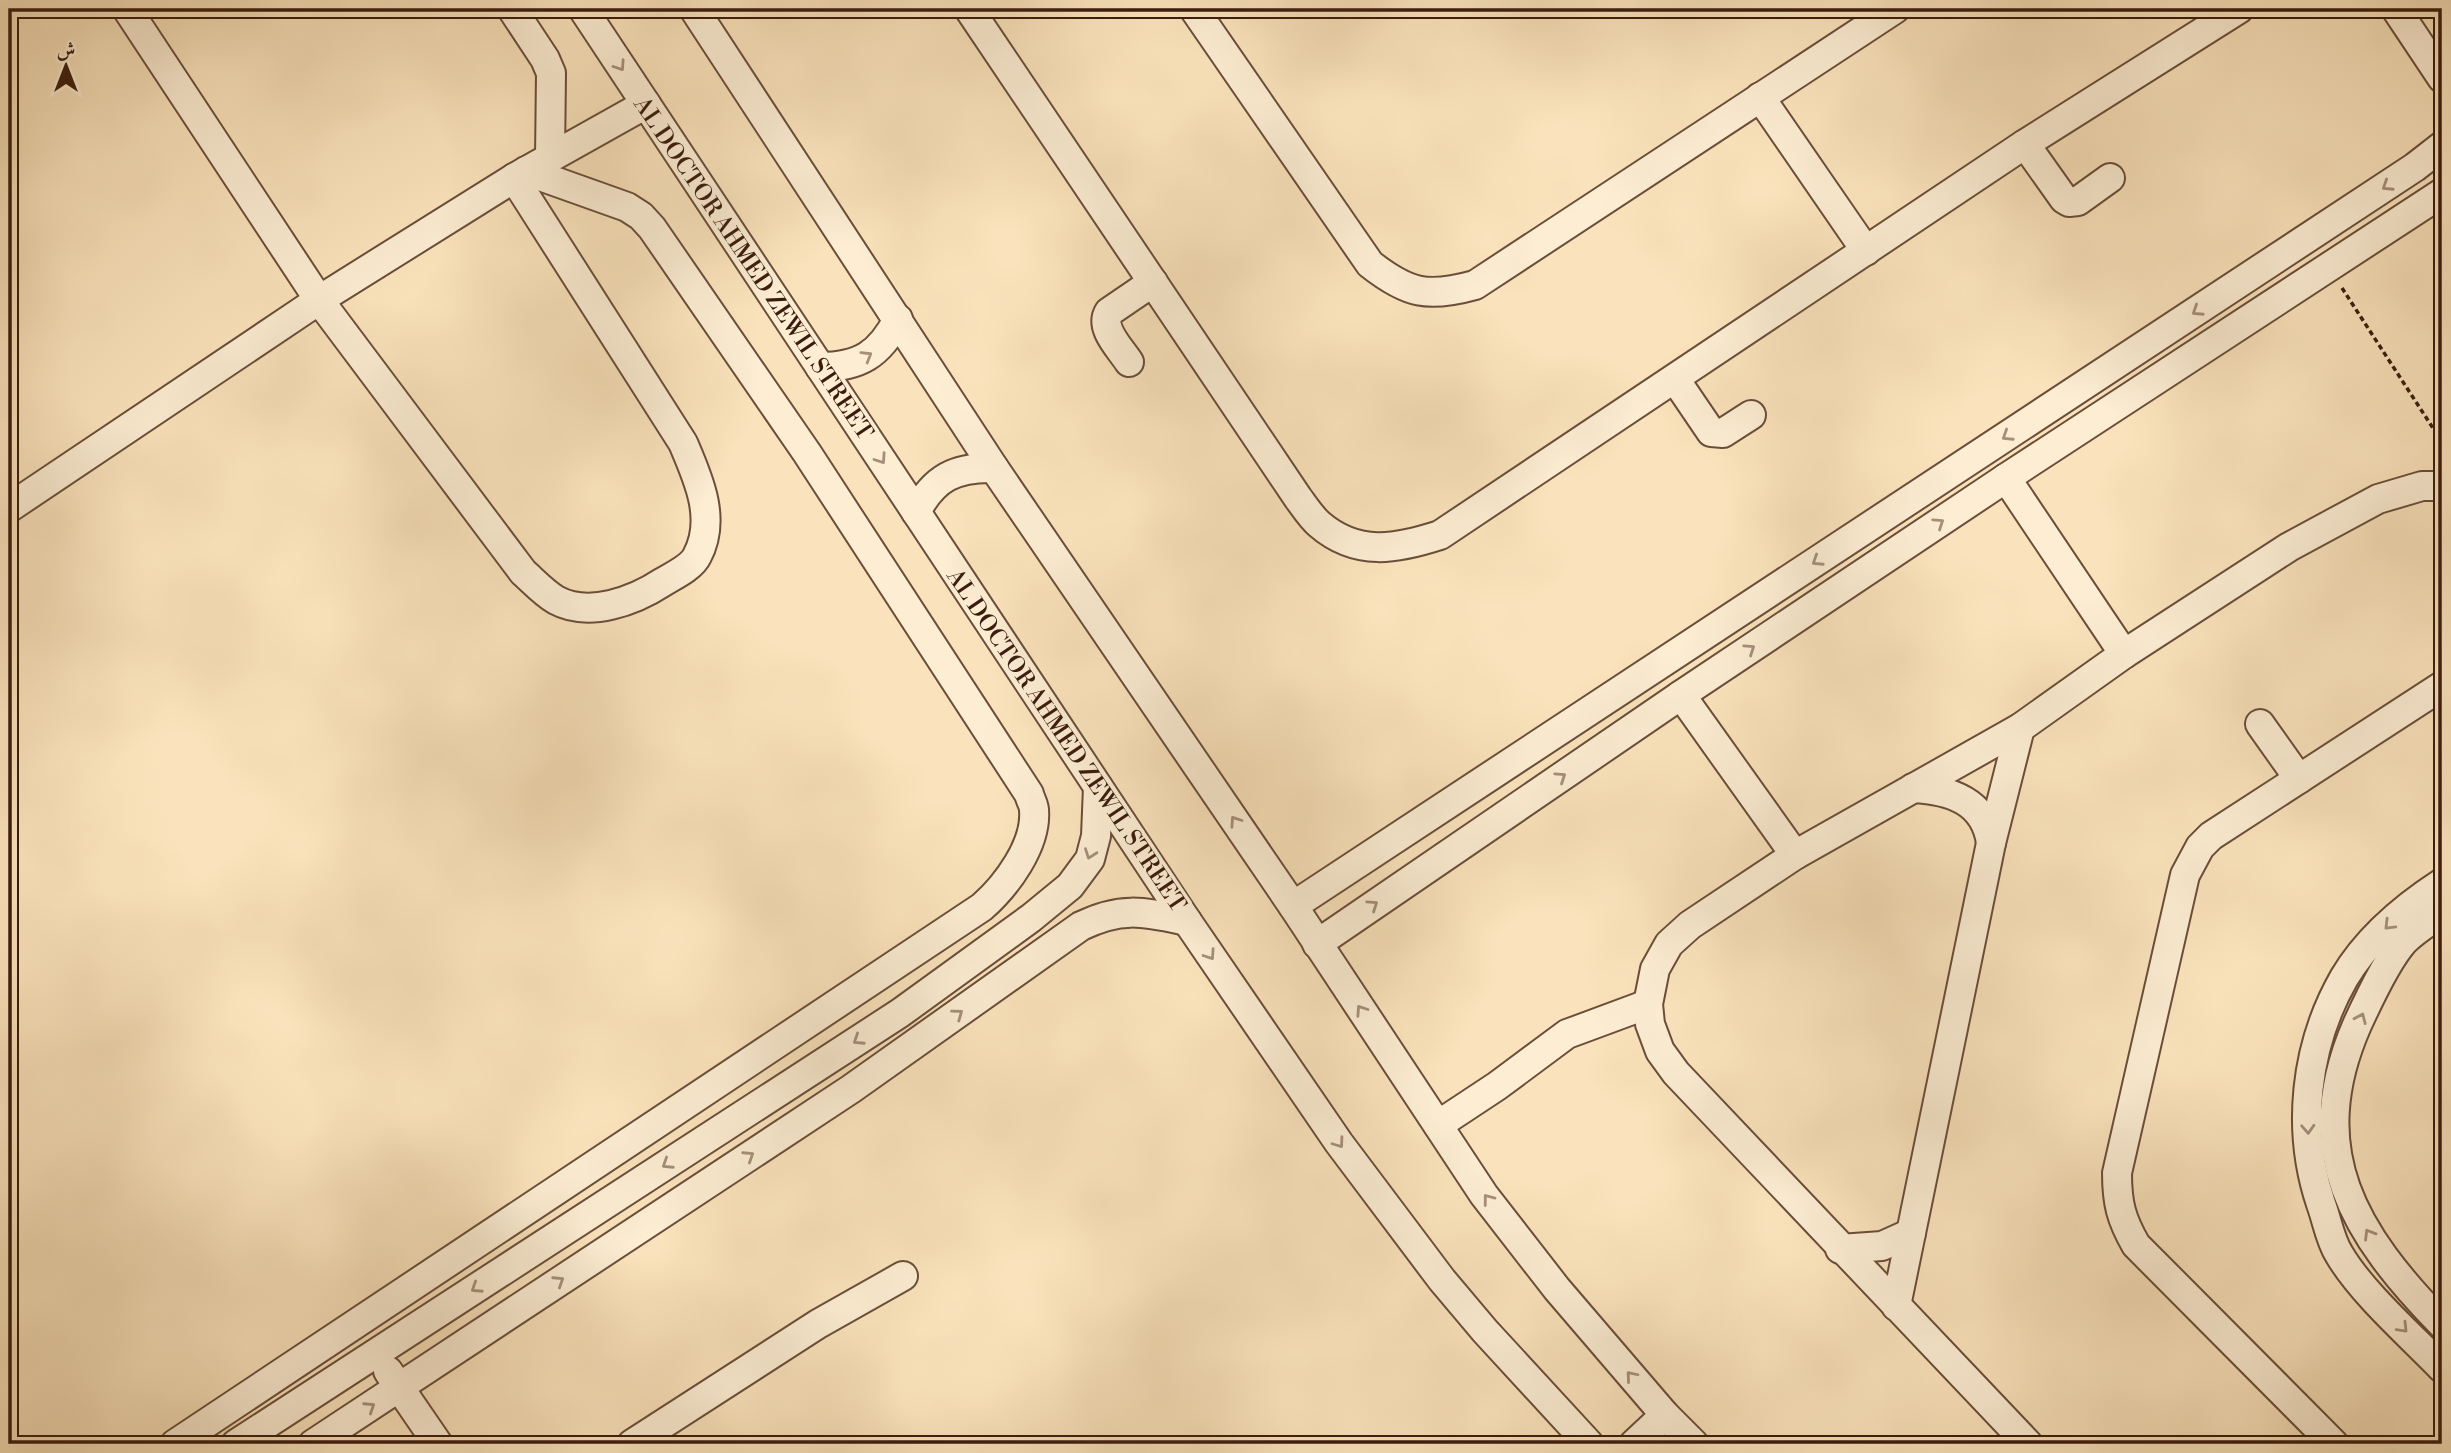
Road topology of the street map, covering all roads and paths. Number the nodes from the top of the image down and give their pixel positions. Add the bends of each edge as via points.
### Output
1 (127, 9) edge
2 (512, 9) edge
3 (583, 9) edge
4 (694, 9) edge
5 (1194, 9) edge
6 (1895, 9) edge
7 (2238, 9) edge
8 (2396, 9) edge
9 (980, 13) edge
10 (1864, 17) edge
11 (2442, 78) edge
12 (1760, 97) junction
13 (646, 104) junction
14 (2025, 144) junction
15 (2442, 146) edge
16 (530, 169) junction
17 (2110, 178) dead end
18 (2442, 193) edge
19 (1866, 251) junction
20 (2329, 268) junction
21 (1153, 282) junction
22 (319, 300) junction
23 (898, 320) junction
24 (1129, 362) dead end
25 (820, 367) junction
26 (1675, 379) junction
27 (1751, 415) dead end
28 (2442, 442) edge
29 (994, 468) junction
30 (2006, 478) junction
31 (2442, 486) edge
32 (9, 508) edge
33 (916, 512) junction
34 (2124, 653) junction
35 (2442, 686) edge
36 (1681, 695) junction
37 (2260, 724) dead end
38 (2020, 728) junction
39 (2299, 779) junction
40 (1098, 787) junction
41 (1913, 788) junction
42 (1992, 843) junction
43 (1795, 855) junction
44 (2442, 883) edge
45 (1293, 906) junction
46 (2442, 912) edge
47 (1187, 921) junction
48 (1317, 944) junction
49 (1648, 1004) junction
50 (900, 1013) junction
51 (920, 1042) junction
52 (1438, 1125) junction
53 (1911, 1233) junction
54 (1840, 1249) junction
55 (903, 1276) dead end
56 (1896, 1306) junction
57 (2442, 1324) edge
58 (377, 1353) junction
59 (2442, 1368) edge
60 (399, 1388) junction
61 (1665, 1415) junction
62 (175, 1444) edge
63 (236, 1444) edge
64 (313, 1444) edge
65 (438, 1444) edge
66 (632, 1444) edge
67 (1589, 1444) edge
68 (1634, 1444) edge
69 (1694, 1444) edge
70 (2028, 1444) edge
71 (2334, 1444) edge

1 - 22 street
2 - 16 street via 551,73
3 -> 13 street, AL DOCTOR AHMED ZEWIL STREET
4 - 23 street
5 - 12 street via 1370,264 1392,281 1419,291 1448,292 1475,285
6 - 10 street
7 - 14 street
8 - 11 street
9 - 21 street
10 - 12 street
12 - 19 street
13 - 16 street
13 - 25 street, AL DOCTOR AHMED ZEWIL STREET
14 - 17 street via 2069,202 2078,201
14 - 19 street
15 -> 45 street
16 - 22 street
16 - 22 street via 683,443 700,482 704,532 696,558 647,593 586,608 557,601 523,572
16 - 62 street via 627,207 652,228 807,453 1029,794 1034,810 1031,833 1014,873 982,907
18 - 20 street
19 - 26 street
20 - 28 path
20 - 30 street
21 - 24 street via 1106,318 1107,329
21 - 26 street via 1318,523 1346,541 1378,549 1440,535
22 - 32 street
25 -> 23 street via 849,364 876,351
23 - 29 street
25 -> 33 street, AL DOCTOR AHMED ZEWIL STREET
26 - 27 street via 1711,432 1723,433
29 - 33 street via 975,467 939,481
45 -> 29 street
30 - 34 street
36 -> 30 street
31 - 34 street via 2422,486 2378,499 2289,547
33 - 40 street, AL DOCTOR AHMED ZEWIL STREET
34 - 38 street
35 - 39 street
36 - 43 street
48 -> 36 street
37 - 39 street
38 - 41 street
38 - 42 street
39 - 71 street via 2211,836 2191,860 2117,1172 2117,1198 2123,1223 2136,1245
40 - 47 street, AL DOCTOR AHMED ZEWIL STREET
40 -> 50 street via 1090,859 1070,886
41 - 42 street via 1932,789 1969,802 1982,816
41 - 43 street
42 - 53 street
43 - 49 street via 1689,925 1669,944 1655,969
44 -> 59 street via 2393,920 2345,976 2326,1015 2307,1092 2313,1181 2338,1253 2360,1283
45 - 48 street
57 -> 46 street via 2403,1284 2353,1208 2334,1147 2333,1118 2347,1047 2364,1009 2404,942
51 -> 47 street via 1081,926 1102,916 1147,912
47 -> 67 street, AL DOCTOR AHMED ZEWIL STREET via 1339,1143 1442,1280
52 -> 48 street
49 - 52 street via 1567,1034
49 - 54 street via 1660,1051 1676,1073
50 - 51 street
50 -> 58 street
60 -> 51 street
61 -> 52 street via 1484,1195
53 - 54 street via 1882,1246
53 - 56 street
54 - 56 street
55 - 66 street via 818,1324
56 - 70 street
58 - 60 street
58 - 63 street
64 -> 60 street
60 - 65 street
61 - 68 street
61 - 69 street

